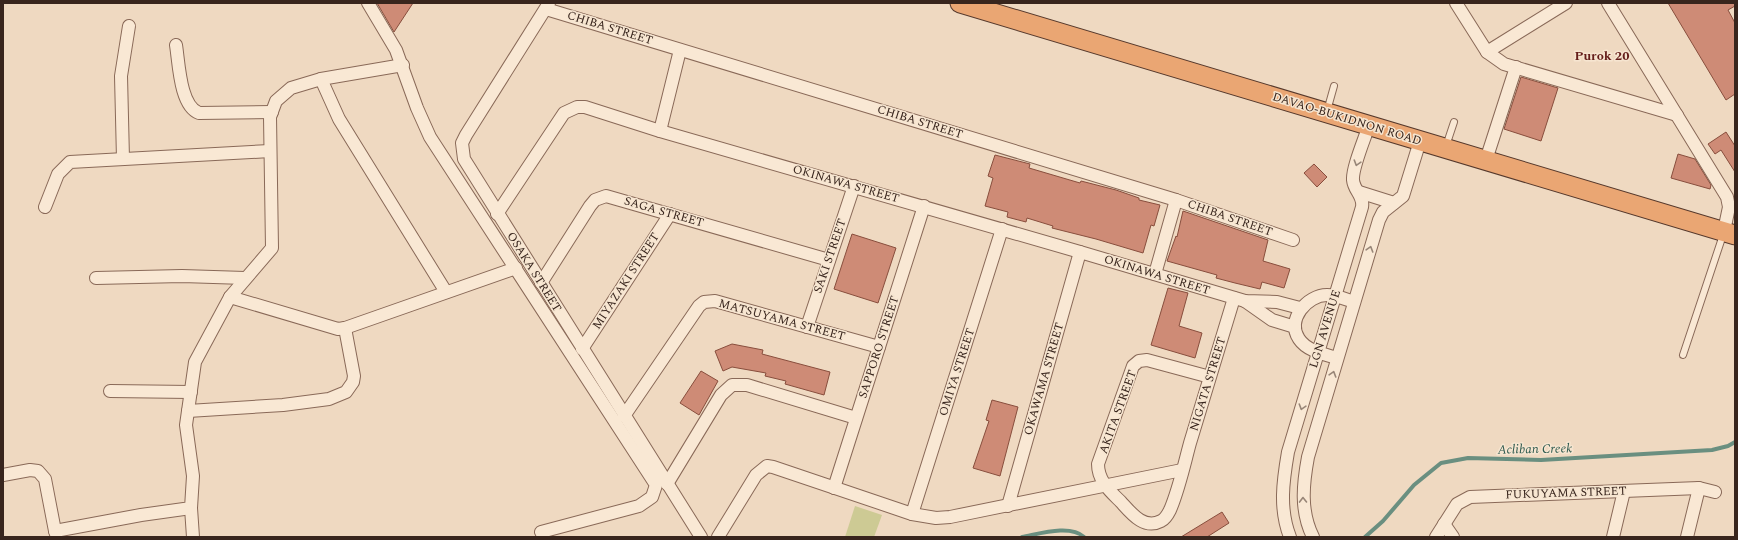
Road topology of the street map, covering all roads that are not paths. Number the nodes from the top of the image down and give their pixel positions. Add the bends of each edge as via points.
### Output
1 (368, 3) edge
2 (960, 3) edge
3 (1456, 3) edge
4 (1566, 3) edge
5 (1608, 3) edge
6 (548, 6) edge
7 (129, 26) dead end
8 (176, 45) dead end
9 (680, 50) junction
10 (1487, 52) junction
11 (403, 65) junction
12 (1516, 67) junction
13 (321, 79) junction
14 (1334, 86) dead end
15 (272, 112) junction
16 (1326, 112) junction
17 (1677, 115) junction
18 (1454, 122) dead end
19 (1369, 125) junction
20 (660, 131) junction
21 (1420, 141) junction
22 (1445, 148) junction
23 (270, 151) junction
24 (123, 159) junction
25 (1486, 160) junction
26 (854, 186) junction
27 (1359, 192) junction
28 (1176, 200) junction
29 (1394, 203) junction
30 (924, 206) junction
31 (45, 207) dead end
32 (497, 214) junction
33 (670, 214) junction
34 (1002, 229) junction
35 (1730, 233) edge
36 (1293, 240) dead end
37 (1080, 252) junction
38 (829, 260) junction
39 (516, 268) junction
40 (1155, 274) junction
41 (96, 278) dead end
42 (245, 278) junction
43 (541, 283) junction
44 (446, 292) junction
45 (1335, 296) junction
46 (230, 297) junction
47 (1239, 299) junction
48 (1354, 302) junction
49 (1300, 308) junction
50 (807, 327) junction
51 (1295, 327) junction
52 (345, 328) junction
53 (879, 347) junction
54 (582, 349) junction
55 (1318, 352) junction
56 (1683, 355) dead end
57 (1338, 358) junction
58 (1210, 377) junction
59 (110, 391) dead end
60 (191, 392) junction
61 (188, 411) junction
62 (624, 416) junction
63 (856, 418) junction
64 (1292, 441) junction
65 (1311, 446) junction
66 (1182, 470) junction
67 (3, 475) edge
68 (667, 484) junction
69 (1106, 486) junction
70 (834, 488) junction
71 (1699, 488) junction
72 (1624, 491) junction
73 (1715, 492) dead end
74 (1008, 506) junction
75 (191, 508) junction
76 (912, 514) junction
77 (1306, 522) junction
78 (1444, 524) junction
79 (541, 532) dead end
80 (1288, 532) edge
81 (56, 534) edge
82 (193, 537) edge
83 (701, 537) edge
84 (718, 537) edge
85 (1313, 537) edge
86 (1436, 537) edge
87 (1453, 537) edge
88 (1613, 537) edge
89 (1687, 537) edge

1 - 11 street
2 - 16 highway, DAVAO-BUKIDNON ROAD
3 - 10 street
4 - 10 street
5 - 17 street
6 - 9 street, CHIBA STREET
6 - 32 street, OSAKA STREET via 462,143 464,159
7 - 24 street via 121,76
8 - 15 street via 184,94 191,109 199,113
9 - 20 street
9 - 28 street, CHIBA STREET
10 - 12 street via 1504,64
11 - 13 street
11 - 39 street via 430,137
12 - 17 street
12 - 25 street
13 - 15 street via 291,88 276,100
13 - 44 street via 338,119
14 - 16 lane
15 - 23 street
16 - 19 highway, DAVAO-BUKIDNON ROAD
17 - 35 street via 1726,197
18 - 22 lane
19 - 21 highway, DAVAO-BUKIDNON ROAD
19 -> 27 street, LGN AVENUE via 1354,175 1355,187
20 - 26 street, OKINAWA STREET
20 - 32 street, OKINAWA STREET via 585,107 570,109 559,120
21 - 22 highway, DAVAO-BUKIDNON ROAD
21 - 29 street, LGN AVENUE via 1405,190
22 - 25 highway, DAVAO-BUKIDNON ROAD
23 - 24 street
23 - 42 street via 272,248
24 - 31 street via 70,162 58,174
25 - 35 highway, DAVAO-BUKIDNON ROAD
26 - 30 street, OKINAWA STREET
26 - 38 street, SAKI STREET
27 - 29 street
27 - 45 street, LGN AVENUE via 1363,200 1362,207
28 - 36 street, CHIBA STREET
28 - 40 street
48 -> 29 street, LGN AVENUE via 1379,220 1383,212
30 - 34 street, OKINAWA STREET
30 - 53 street, SAPPORO STREET
32 - 43 street, OSAKA STREET
33 - 38 street, SAGA STREET
33 - 43 street, SAGA STREET via 612,197 600,197 590,206
33 - 54 street, MIYAZAKI STREET
34 - 37 street, OKINAWA STREET
34 - 76 street, OMIYA STREET
35 - 56 lane
37 - 40 street, OKINAWA STREET
37 - 74 street, OKAWAMA STREET
38 - 50 street, SAKI STREET
39 - 44 street
39 - 79 street via 656,485 652,497 639,506
40 - 47 street, OKINAWA STREET
41 - 42 street
42 - 46 street
43 - 54 street, OSAKA STREET
44 - 52 street
45 - 48 street
45 - 49 street via 1319,296
45 - 55 street, LGN AVENUE
46 - 52 street via 338,329
46 - 60 street via 195,362
47 - 49 street via 1277,302
47 - 51 street via 1272,320
47 - 58 street, NIGATA STREET
48 - 57 street, LGN AVENUE
49 - 51 street
50 - 53 street, MATSUYAMA STREET
50 - 62 street, MATSUYAMA STREET via 715,301 704,302
51 - 55 street via 1299,339 1310,349
52 - 61 street via 354,376 346,392 329,399 283,405
53 - 63 street, SAPPORO STREET
54 - 62 street, OSAKA STREET
55 - 57 street
55 -> 64 street, LGN AVENUE
65 -> 57 street, LGN AVENUE
58 - 66 street, NIGATA STREET
58 - 69 street, AKITA STREET via 1147,360 1139,361 1133,366 1098,464 1100,478
59 - 60 street
60 - 61 street
61 - 75 street via 186,425 193,476
62 - 68 street, OSAKA STREET
63 - 68 street via 747,385 732,385 721,395
63 - 70 street, SAPPORO STREET
64 - 65 street
64 - 80 street, LGN AVENUE via 1284,480 1283,510
77 -> 65 street, LGN AVENUE via 1304,476
66 - 69 street
66 - 69 street, NIGATA STREET via 1170,511 1165,518 1155,524 1139,520
67 - 81 street via 38,471 45,479
68 - 83 street, OSAKA STREET
69 - 74 street
70 - 76 street
70 - 84 street via 773,467 763,468 756,475
71 - 72 street, FUKUYAMA STREET
71 - 73 street, FUKUYAMA STREET
71 - 89 street
72 - 78 street, FUKUYAMA STREET via 1470,497 1457,504
72 - 88 street
74 - 76 street via 950,518
75 - 81 street via 141,515
75 - 82 street
77 - 80 street
77 - 85 street, LGN AVENUE
78 - 86 street, FUKUYAMA STREET
78 - 87 street

